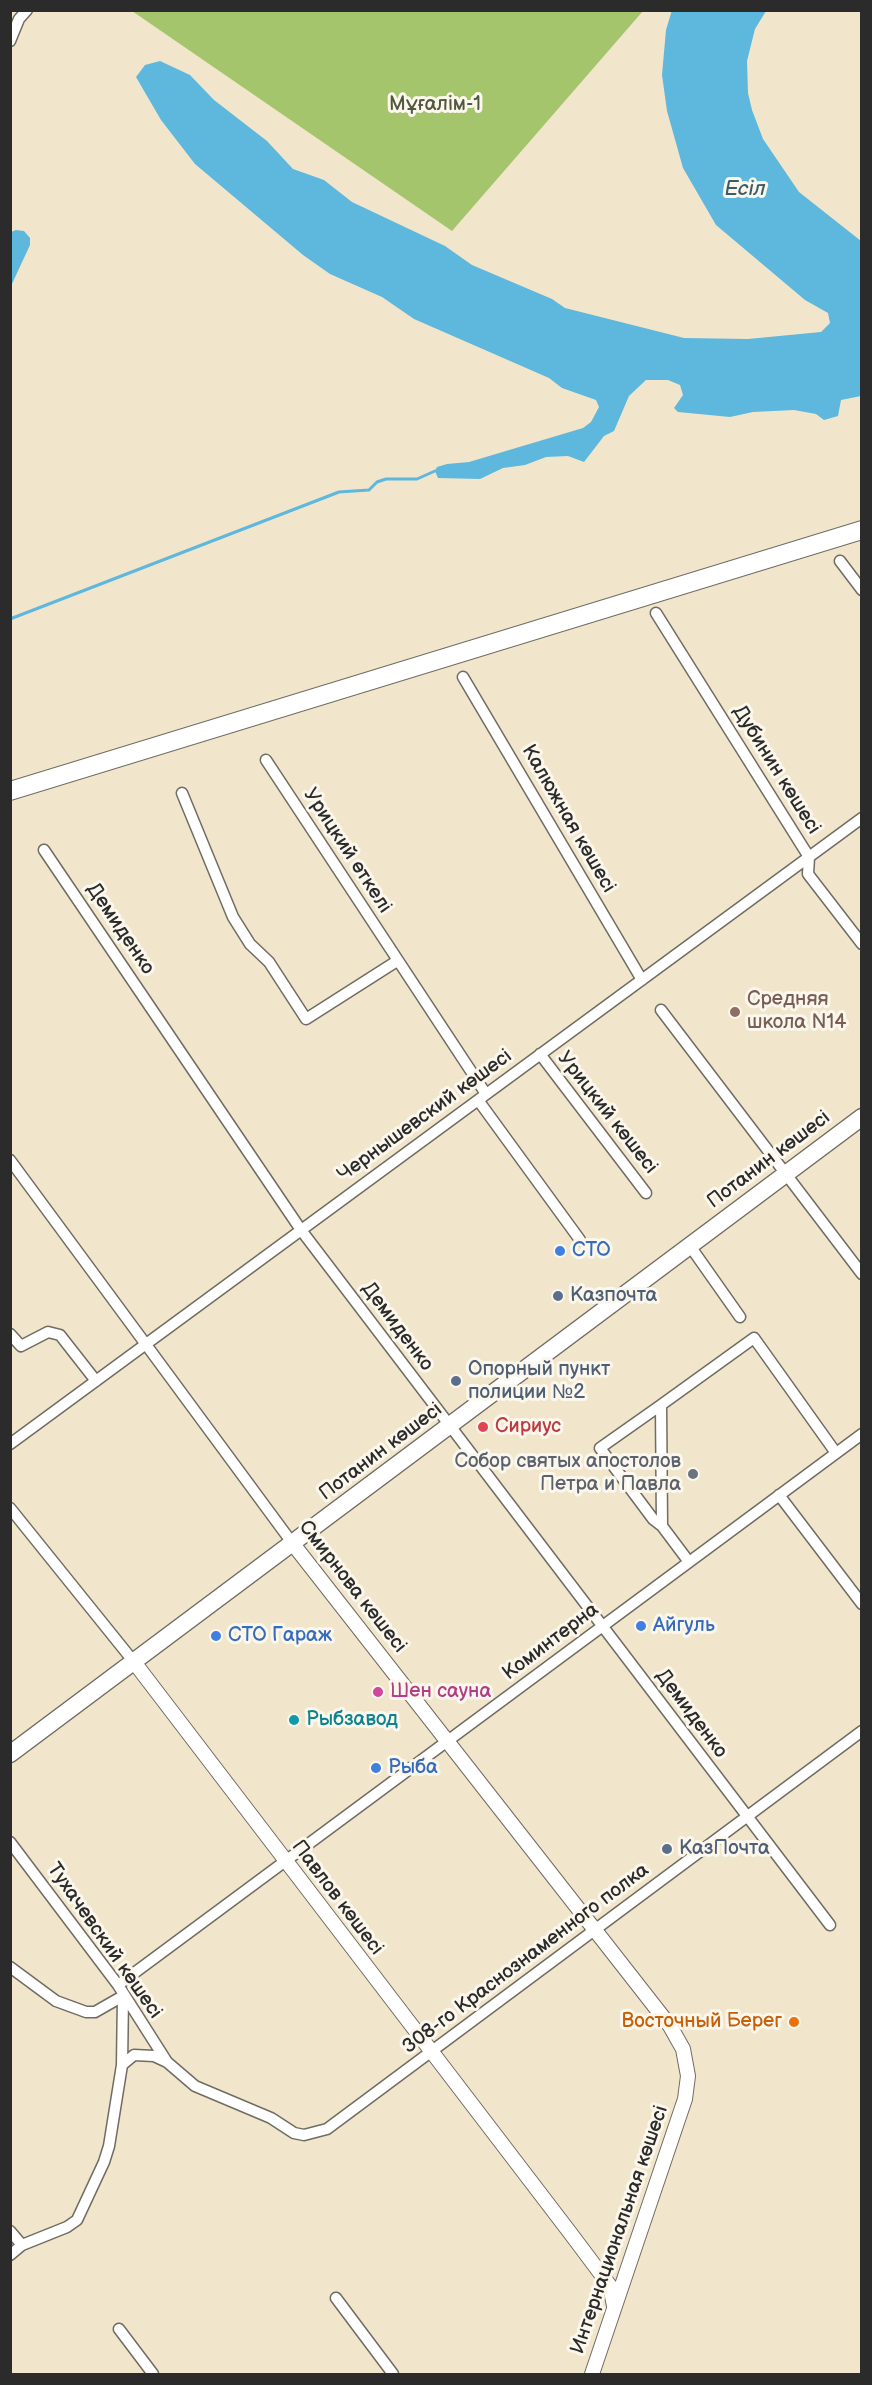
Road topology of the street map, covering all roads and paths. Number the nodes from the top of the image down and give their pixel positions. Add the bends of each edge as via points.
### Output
1 (27, 10) edge
2 (10, 41) edge
3 (861, 530) edge
4 (840, 561) dead end
5 (861, 590) edge
6 (656, 613) dead end
7 (463, 677) dead end
8 (266, 760) dead end
9 (10, 791) edge
10 (182, 793) dead end
11 (861, 818) edge
12 (44, 850) dead end
13 (808, 857) junction
14 (861, 945) edge
15 (397, 962) junction
16 (642, 980) junction
17 (661, 1010) dead end
18 (540, 1054) junction
19 (482, 1097) junction
20 (861, 1117) edge
21 (10, 1160) edge
22 (785, 1173) junction
23 (646, 1193) dead end
24 (301, 1230) junction
25 (580, 1240) dead end
26 (690, 1246) junction
27 (861, 1274) edge
28 (740, 1317) dead end
29 (10, 1334) edge
30 (146, 1345) junction
31 (96, 1381) junction
32 (661, 1405) junction
33 (450, 1426) junction
34 (861, 1434) edge
35 (10, 1444) edge
36 (836, 1453) junction
37 (779, 1495) junction
38 (10, 1508) edge
39 (662, 1526) junction
40 (293, 1544) junction
41 (689, 1562) junction
42 (861, 1604) edge
43 (602, 1626) junction
44 (134, 1662) junction
45 (861, 1731) edge
46 (447, 1742) junction
47 (10, 1754) edge
48 (747, 1817) junction
49 (10, 1842) edge
50 (285, 1861) junction
51 (830, 1925) dead end
52 (595, 1930) junction
53 (10, 1966) edge
54 (118, 1985) junction
55 (123, 1996) junction
56 (431, 2054) junction
57 (167, 2062) junction
58 (122, 2064) junction
59 (685, 2099) joint
60 (327, 2129) joint
61 (10, 2231) edge
62 (22, 2245) junction
63 (10, 2255) edge
64 (631, 2260) junction
65 (592, 2261) junction
66 (336, 2298) dead end
67 (611, 2319) junction
68 (119, 2329) dead end
69 (153, 2374) edge
70 (393, 2374) edge
71 (592, 2374) edge

1 - 2 street
3 - 9 highway
4 - 5 street
6 - 13 street, Дубинин көшесі
7 - 16 street, Калюжная көшесі
8 - 15 street, Урицкий өткелі
10 - 15 street via 233,917 250,944 269,962 306,1019
11 - 13 street, Чернышевский көшесі
12 - 24 street, Демиденко
13 - 14 street, Дубинин көшесі via 808,874
13 - 16 street, Чернышевский көшесі
15 - 19 street, Урицкий өткелі
16 - 18 street, Чернышевский көшесі
17 - 22 street
18 - 19 street, Чернышевский көшесі
18 - 23 street, Урицкий көшесі
19 - 24 street, Чернышевский көшесі
19 - 25 street, Урицкий өткелі
20 - 22 main road, Потанин көшесі
21 - 30 street, Смирнова көшесі
22 - 26 main road, Потанин көшесі
22 - 27 street
24 - 30 street, Чернышевский көшесі
24 - 33 street, Демиденко
26 - 28 street
26 - 33 main road, Потанин көшесі
29 - 31 street via 21,1346 51,1332 60,1335
30 - 31 street, Чернышевский көшесі
30 - 40 street, Смирнова көшесі
31 - 35 street, Чернышевский көшесі
32 - 36 street via 754,1338
32 - 39 street
32 - 39 street via 600,1448
33 - 40 main road, Потанин көшесі
33 - 43 street, Демиденко
34 - 36 street, Коминтерна
36 - 37 street, Коминтерна
37 - 41 street, Коминтерна
37 - 42 street
38 - 44 street, Павлов көшесі
39 - 41 street
40 - 44 main road, Потанин көшесі
40 - 46 street, Смирнова көшесі
41 - 43 street, Коминтерна
43 - 46 street, Коминтерна
43 - 48 street, Демиденко
44 - 47 main road, Потанин көшесі
44 - 50 street, Павлов көшесі
45 - 48 street, 308-го Краснознаменного полка
46 - 50 street, Коминтерна
46 - 52 street, Смирнова көшесі
48 - 51 street, Демиденко
48 - 52 street, 308-го Краснознаменного полка
49 - 54 street, Тухачевский көшесі
50 - 54 street, Коминтерна
50 - 56 street, Павлов көшесі
52 - 56 street, 308-го Краснознаменного полка
52 - 59 street, Смирнова көшесі via 679,2041 688,2067
53 - 55 street via 56,2001 86,2012 95,2012
54 - 55 street, Тухачевский көшесі
55 - 57 street, Тухачевский көшесі
55 - 58 street
56 - 60 street, 308-го Краснознаменного полка
56 - 65 street, Павлов көшесі
57 - 58 street, Тухачевский көшесі via 140,2054
57 - 60 street, Тухачевский көшесі via 195,2086 271,2118 294,2133 304,2135
58 - 62 street via 109,2146 83,2210 67,2227
59 - 64 street, Интернациональная көшесі
61 - 62 street
62 - 63 street
64 - 65 street via 612,2272
64 - 67 street, Интернациональная көшесі
65 - 67 street, Павлов көшесі via 612,2291
66 - 70 street
67 - 71 street, Интернациональная көшесі
68 - 69 street

